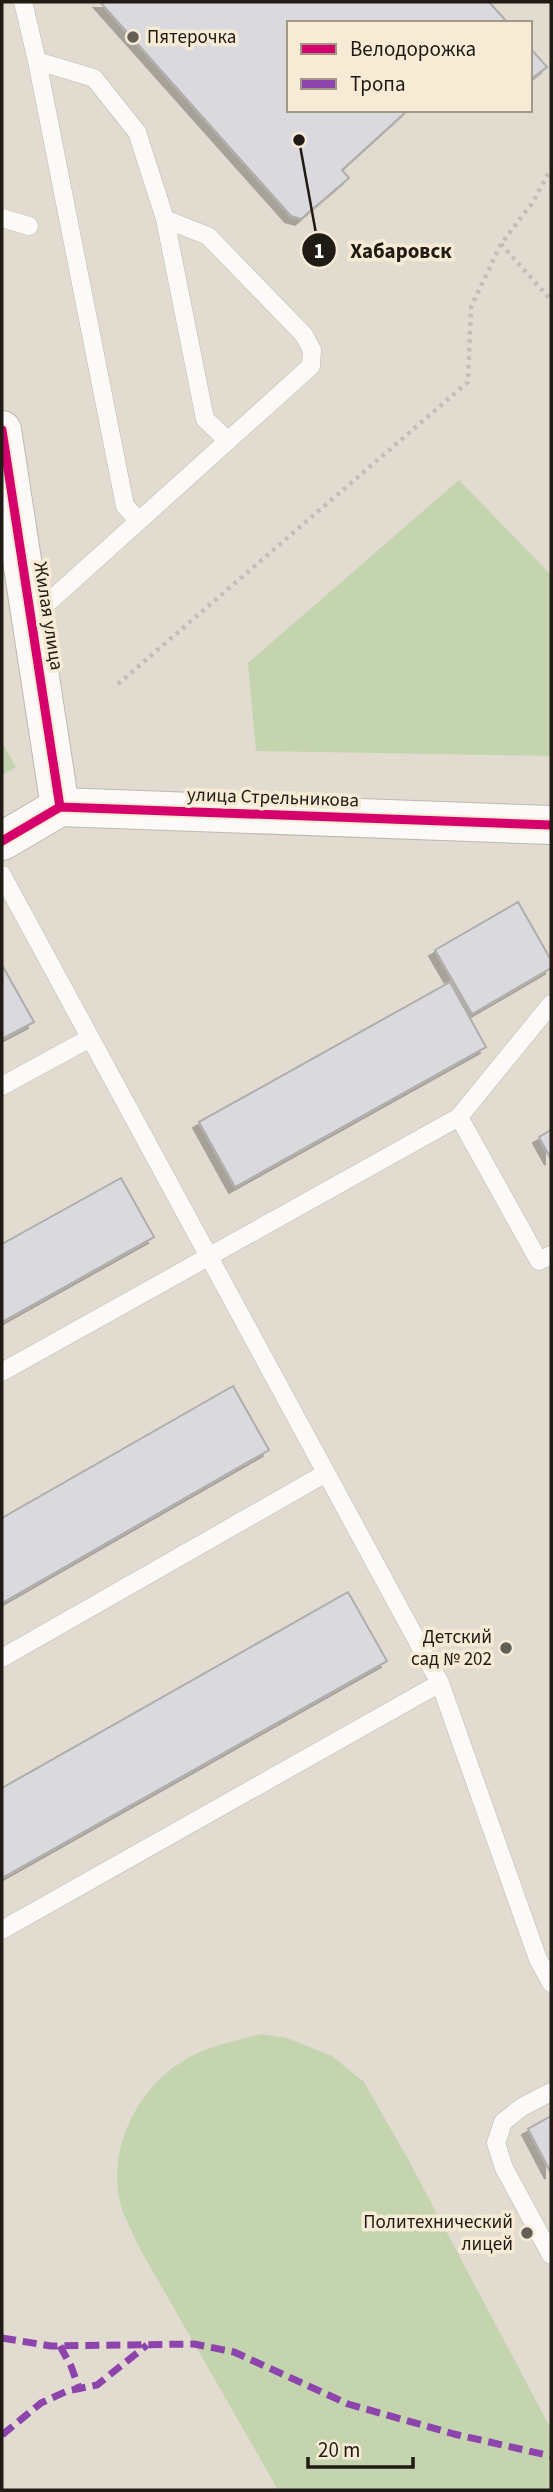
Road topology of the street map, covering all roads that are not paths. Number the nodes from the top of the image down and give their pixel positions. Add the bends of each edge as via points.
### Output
1 (23, 2) edge
2 (37, 61) junction
3 (2, 218) edge
4 (166, 219) junction
5 (29, 226) dead end
6 (2, 430) edge
7 (228, 440) junction
8 (138, 521) junction
9 (31, 618) junction
10 (60, 807) junction
11 (551, 825) edge
12 (2, 841) edge
13 (2, 875) edge
14 (551, 1004) edge
15 (90, 1038) junction
16 (2, 1086) edge
17 (459, 1117) junction
18 (551, 1255) edge
19 (208, 1256) junction
20 (2, 1372) edge
21 (327, 1473) junction
22 (2, 1658) edge
23 (440, 1683) junction
24 (2, 1930) edge
25 (551, 1983) edge
26 (551, 2092) edge
27 (551, 2255) edge

1 - 2 lane
2 - 4 lane via 94,78 137,132
2 - 8 lane via 125,506
3 - 5 lane
4 - 7 lane via 205,419
4 - 7 lane via 208,236 304,335 312,350 311,366
6 - 9 street, Жилая улица
7 - 8 lane
8 - 9 lane
9 - 10 street, Жилая улица
10 - 11 street, улица Стрельникова
10 - 12 street
13 - 15 lane
14 - 17 lane
15 - 16 lane
15 - 19 lane
17 - 18 lane via 539,1261
17 - 19 lane
19 - 20 lane
19 - 21 lane
21 - 22 lane
21 - 23 lane
23 - 24 lane
23 - 25 lane via 538,1959
26 - 27 lane via 503,2122 496,2143

